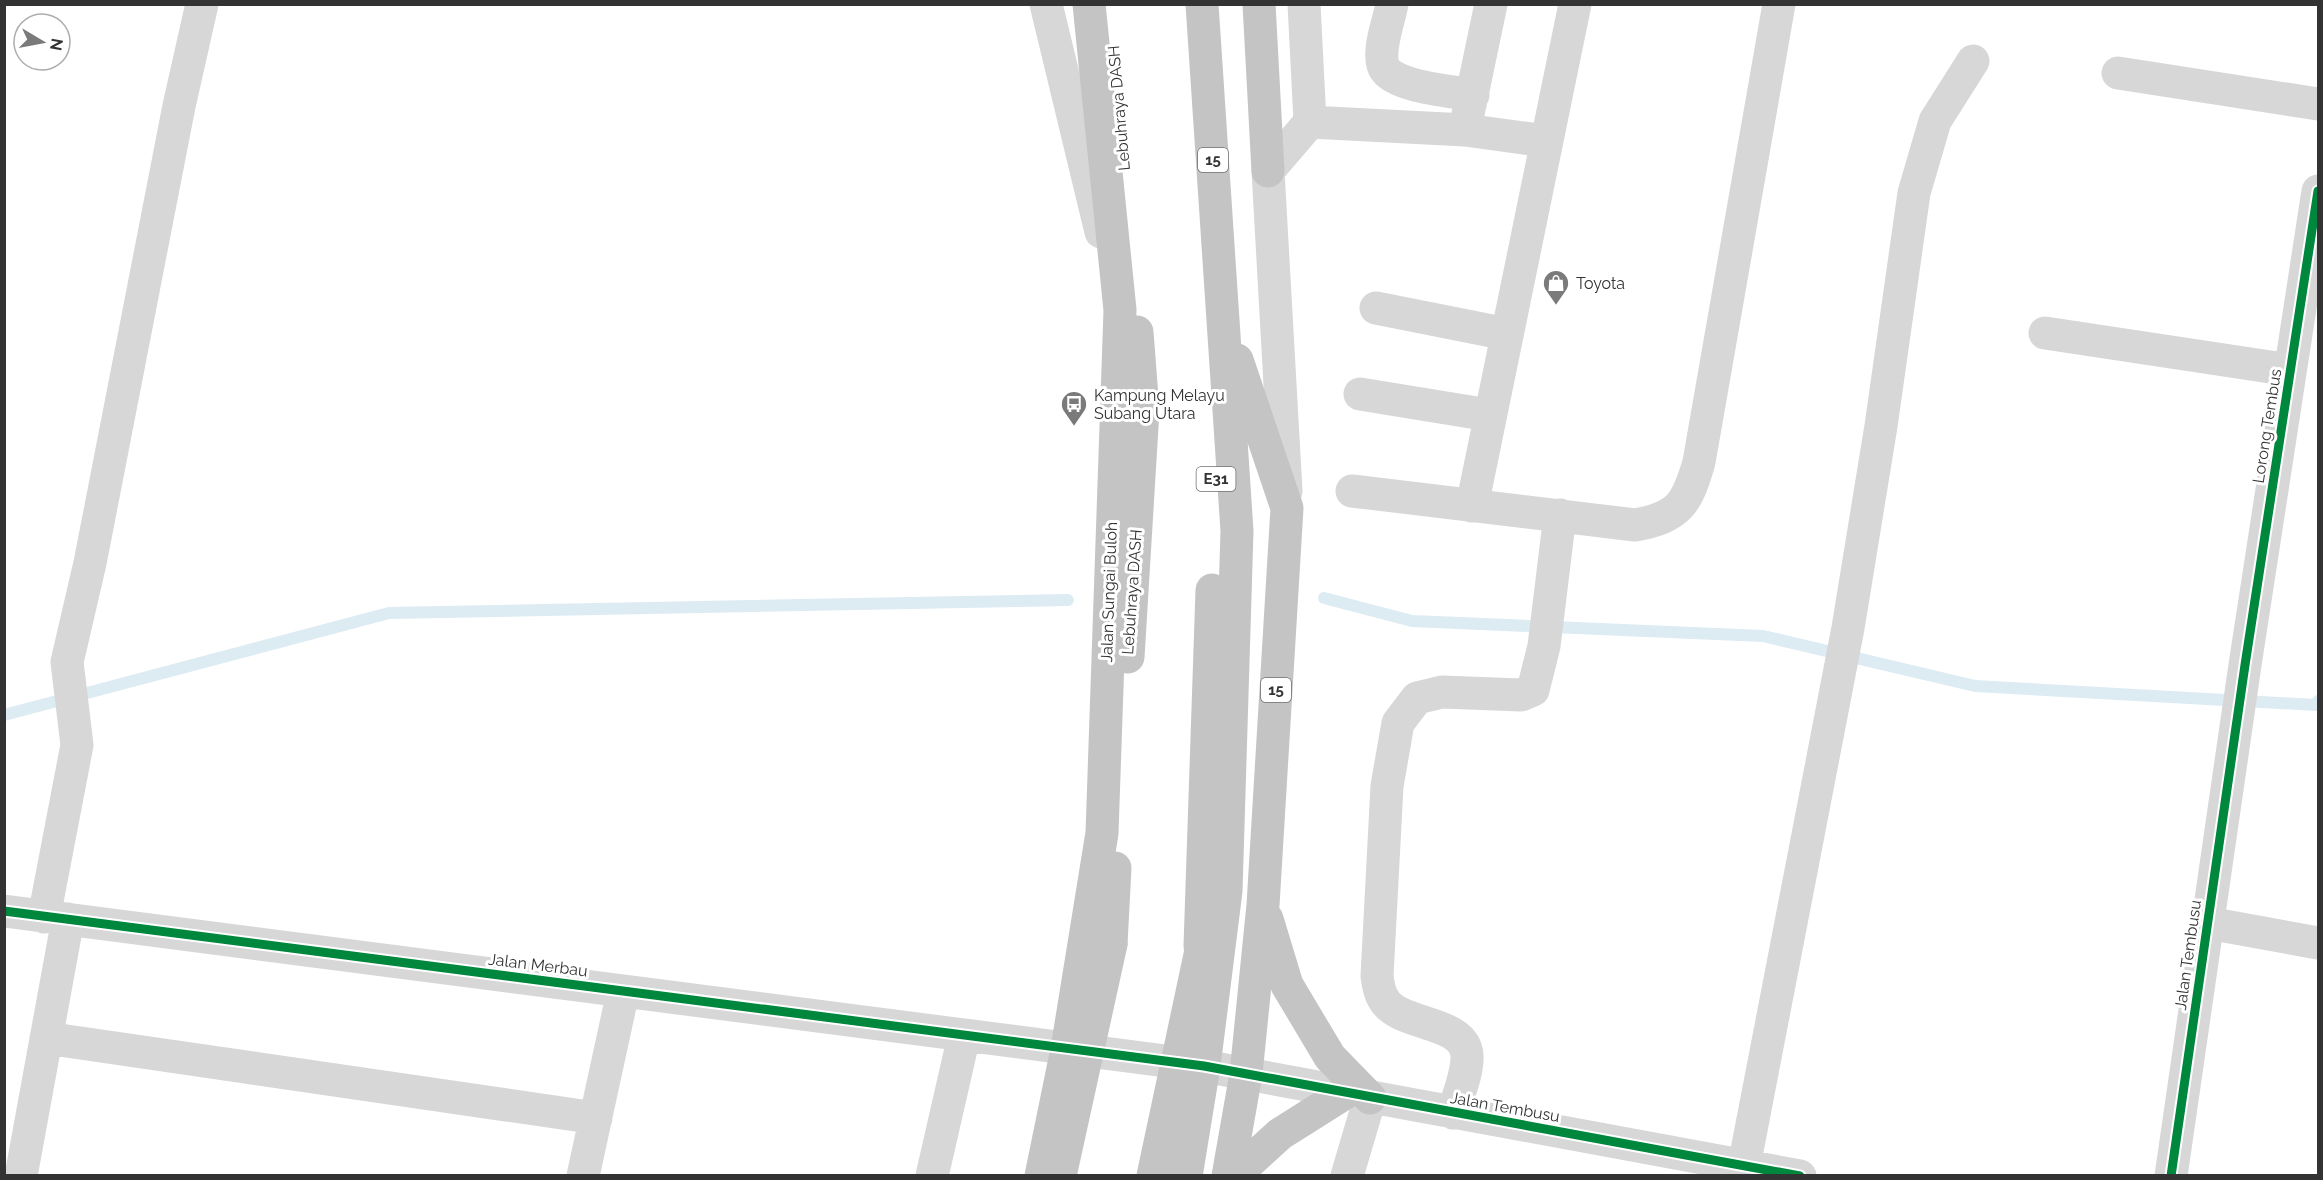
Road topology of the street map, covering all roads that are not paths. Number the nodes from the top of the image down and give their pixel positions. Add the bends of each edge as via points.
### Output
1 (202, 4) edge
2 (1046, 4) edge
3 (1089, 4) edge
4 (1110, 4) edge
5 (1184, 4) edge
6 (1202, 4) edge
7 (1259, 4) edge
8 (1304, 4) edge
9 (1392, 4) edge
10 (1491, 4) edge
11 (1575, 4) edge
12 (1779, 4) edge
13 (1972, 61) dead end
14 (2118, 73) dead end
15 (1473, 94) junction
16 (2319, 104) edge
17 (1310, 122) junction
18 (1465, 130) junction
19 (1546, 141) junction
20 (1268, 171) junction
21 (2319, 191) edge
22 (1376, 308) dead end
23 (1120, 310) junction
24 (1223, 316) junction
25 (2045, 333) dead end
26 (1507, 334) junction
27 (2290, 370) junction
28 (1360, 394) dead end
29 (1489, 415) junction
30 (1352, 491) dead end
31 (1472, 506) junction
32 (1287, 508) junction
33 (1560, 516) junction
34 (2234, 739) joint
35 (1263, 905) junction
36 (4, 911) edge
37 (56, 918) junction
38 (2208, 923) junction
39 (2319, 943) edge
40 (623, 992) junction
41 (964, 1036) junction
42 (46, 1038) junction
43 (1067, 1049) junction
44 (1204, 1066) junction
45 (1246, 1074) junction
46 (1358, 1095) junction
47 (1453, 1113) junction
48 (596, 1118) junction
49 (1691, 1166) edge
50 (1744, 1166) junction
51 (21, 1176) edge
52 (583, 1176) edge
53 (932, 1176) edge
54 (1041, 1176) edge
55 (1060, 1176) edge
56 (1153, 1176) edge
57 (1186, 1176) edge
58 (1228, 1176) edge
59 (1234, 1176) edge
60 (1347, 1176) edge
61 (1800, 1176) edge
62 (2171, 1176) edge

1 - 37 street via 67,662 76,745
2 - 23 street
3 - 23 highway, Jalan Sungai Buloh
4 - 55 highway, Lebuhraya DASH, bridge via 1143,410 1111,944
5 - 56 highway, E31, bridge via 1218,414 1200,955
6 - 24 highway, 15
7 - 20 highway
8 - 17 street
9 - 15 street via 1382,52 1383,65 1390,76
10 - 15 street
11 - 19 street
12 - 33 street via 1692,489 1679,509 1660,520 1635,525
13 - 50 street via 1935,121 1914,193 1848,628
14 - 16 street
15 - 18 street
17 - 18 street
17 - 20 street
18 - 19 street
19 - 26 street
20 - 32 street
21 - 27 street, Lorong Tembus
22 - 26 street
23 - 43 highway, Jalan Sungai Buloh via 1102,833
24 - 32 highway, 15
24 - 44 highway, 15 via 1236,531 1226,891
25 - 27 street
26 - 29 street
27 - 34 street, Lorong Tembus
28 - 29 street
29 - 31 street
30 - 31 street
31 - 33 street
32 - 35 highway, 15
33 - 47 street via 1544,646 1533,690 1521,695 1442,692 1417,698 1398,723 1387,786 1377,976 1383,999 1396,1012 1452,1033 1462,1042 1466,1062
34 - 38 street, Jalan Tembusu
35 - 45 highway, 15
35 - 46 highway via 1287,985
36 - 37 street, Jalan Merbau
37 - 40 street, Jalan Merbau
37 - 42 street
38 - 39 street
38 - 62 street, Jalan Tembusu
40 - 41 street, Jalan Merbau
40 - 48 street
41 - 43 street, Jalan Merbau
41 - 53 street
42 - 48 street
42 - 51 street
43 - 44 street, Jalan Merbau
43 - 54 highway, Jalan Sungai Buloh
44 - 45 street, Jalan Tembusu
44 - 57 highway, 15
45 - 46 street, Jalan Tembusu
45 - 58 highway, 15
46 - 47 street, Jalan Tembusu
46 - 59 highway via 1281,1134
46 - 60 street
47 - 49 street, Jalan Tembusu
48 - 52 street
49 - 50 street, Jalan Tembusu
50 - 61 street, Jalan Tembusu

